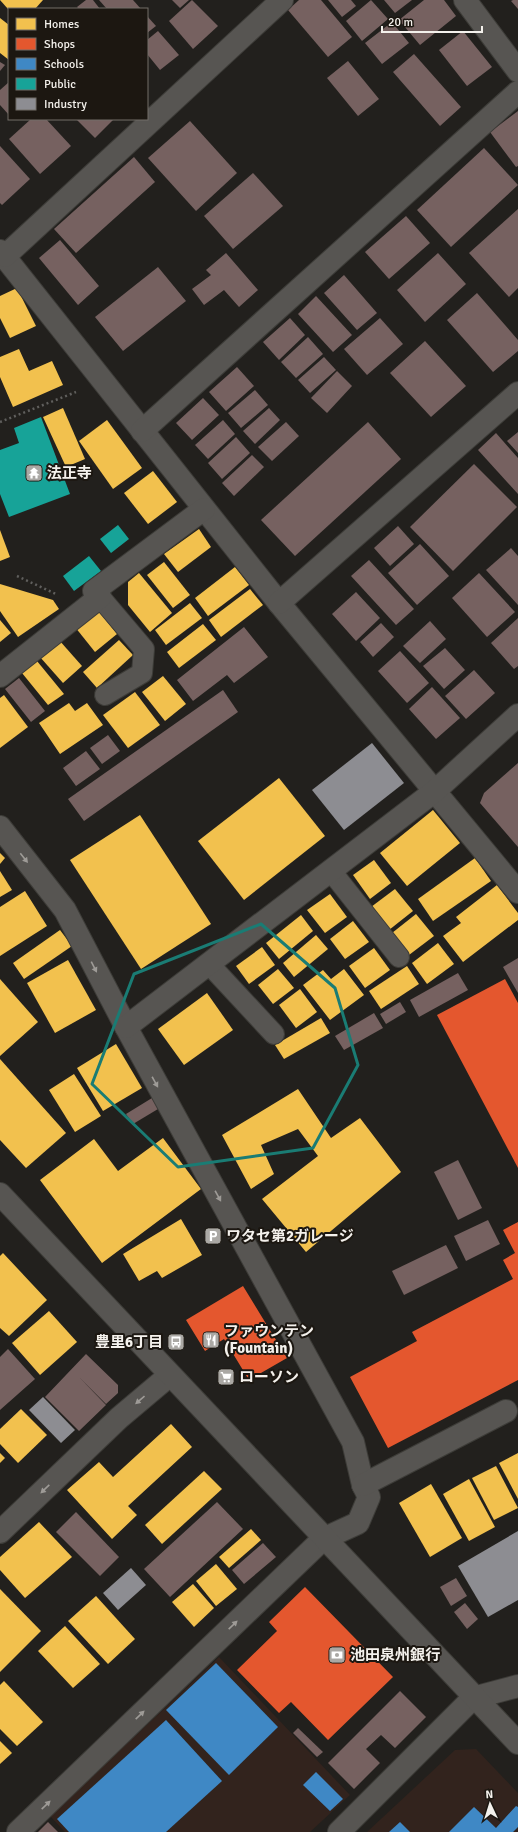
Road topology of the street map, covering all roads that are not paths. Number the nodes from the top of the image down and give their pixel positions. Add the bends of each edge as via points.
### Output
1 (282, 0) edge
2 (465, 0) edge
3 (518, 71) edge
4 (518, 92) edge
5 (2, 253) edge
6 (518, 393) edge
7 (142, 431) junction
8 (204, 509) junction
9 (93, 602) junction
10 (280, 603) junction
11 (0, 676) edge
12 (105, 695) dead end
13 (518, 715) edge
14 (435, 791) junction
15 (0, 827) edge
16 (331, 871) junction
17 (518, 892) edge
18 (399, 957) dead end
19 (209, 964) junction
20 (126, 1028) junction
21 (274, 1034) dead end
22 (2, 1201) edge
23 (170, 1375) junction
24 (506, 1411) dead end
25 (363, 1485) junction
26 (0, 1532) edge
27 (323, 1538) junction
28 (518, 1686) edge
29 (474, 1698) junction
30 (518, 1743) edge
31 (18, 1832) edge
32 (339, 1832) edge

1 - 5 street
2 - 3 street
4 - 7 street
5 - 7 street
6 - 10 street
7 - 8 street
8 - 9 street via 94,591
8 - 10 street
9 - 11 street
9 - 12 lane via 144,649 142,673
10 - 14 street
13 - 14 street
14 - 16 street
14 - 17 street
15 -> 20 street via 64,910
16 - 18 lane
16 - 19 street
19 - 20 street
19 - 21 lane
20 -> 25 street via 353,1442
22 - 23 street
23 -> 26 street via 119,1418
23 - 27 street
24 - 25 street
25 - 27 street via 369,1497 358,1523
27 - 29 street
31 -> 27 street
28 - 29 street
29 - 30 street
29 - 32 street

